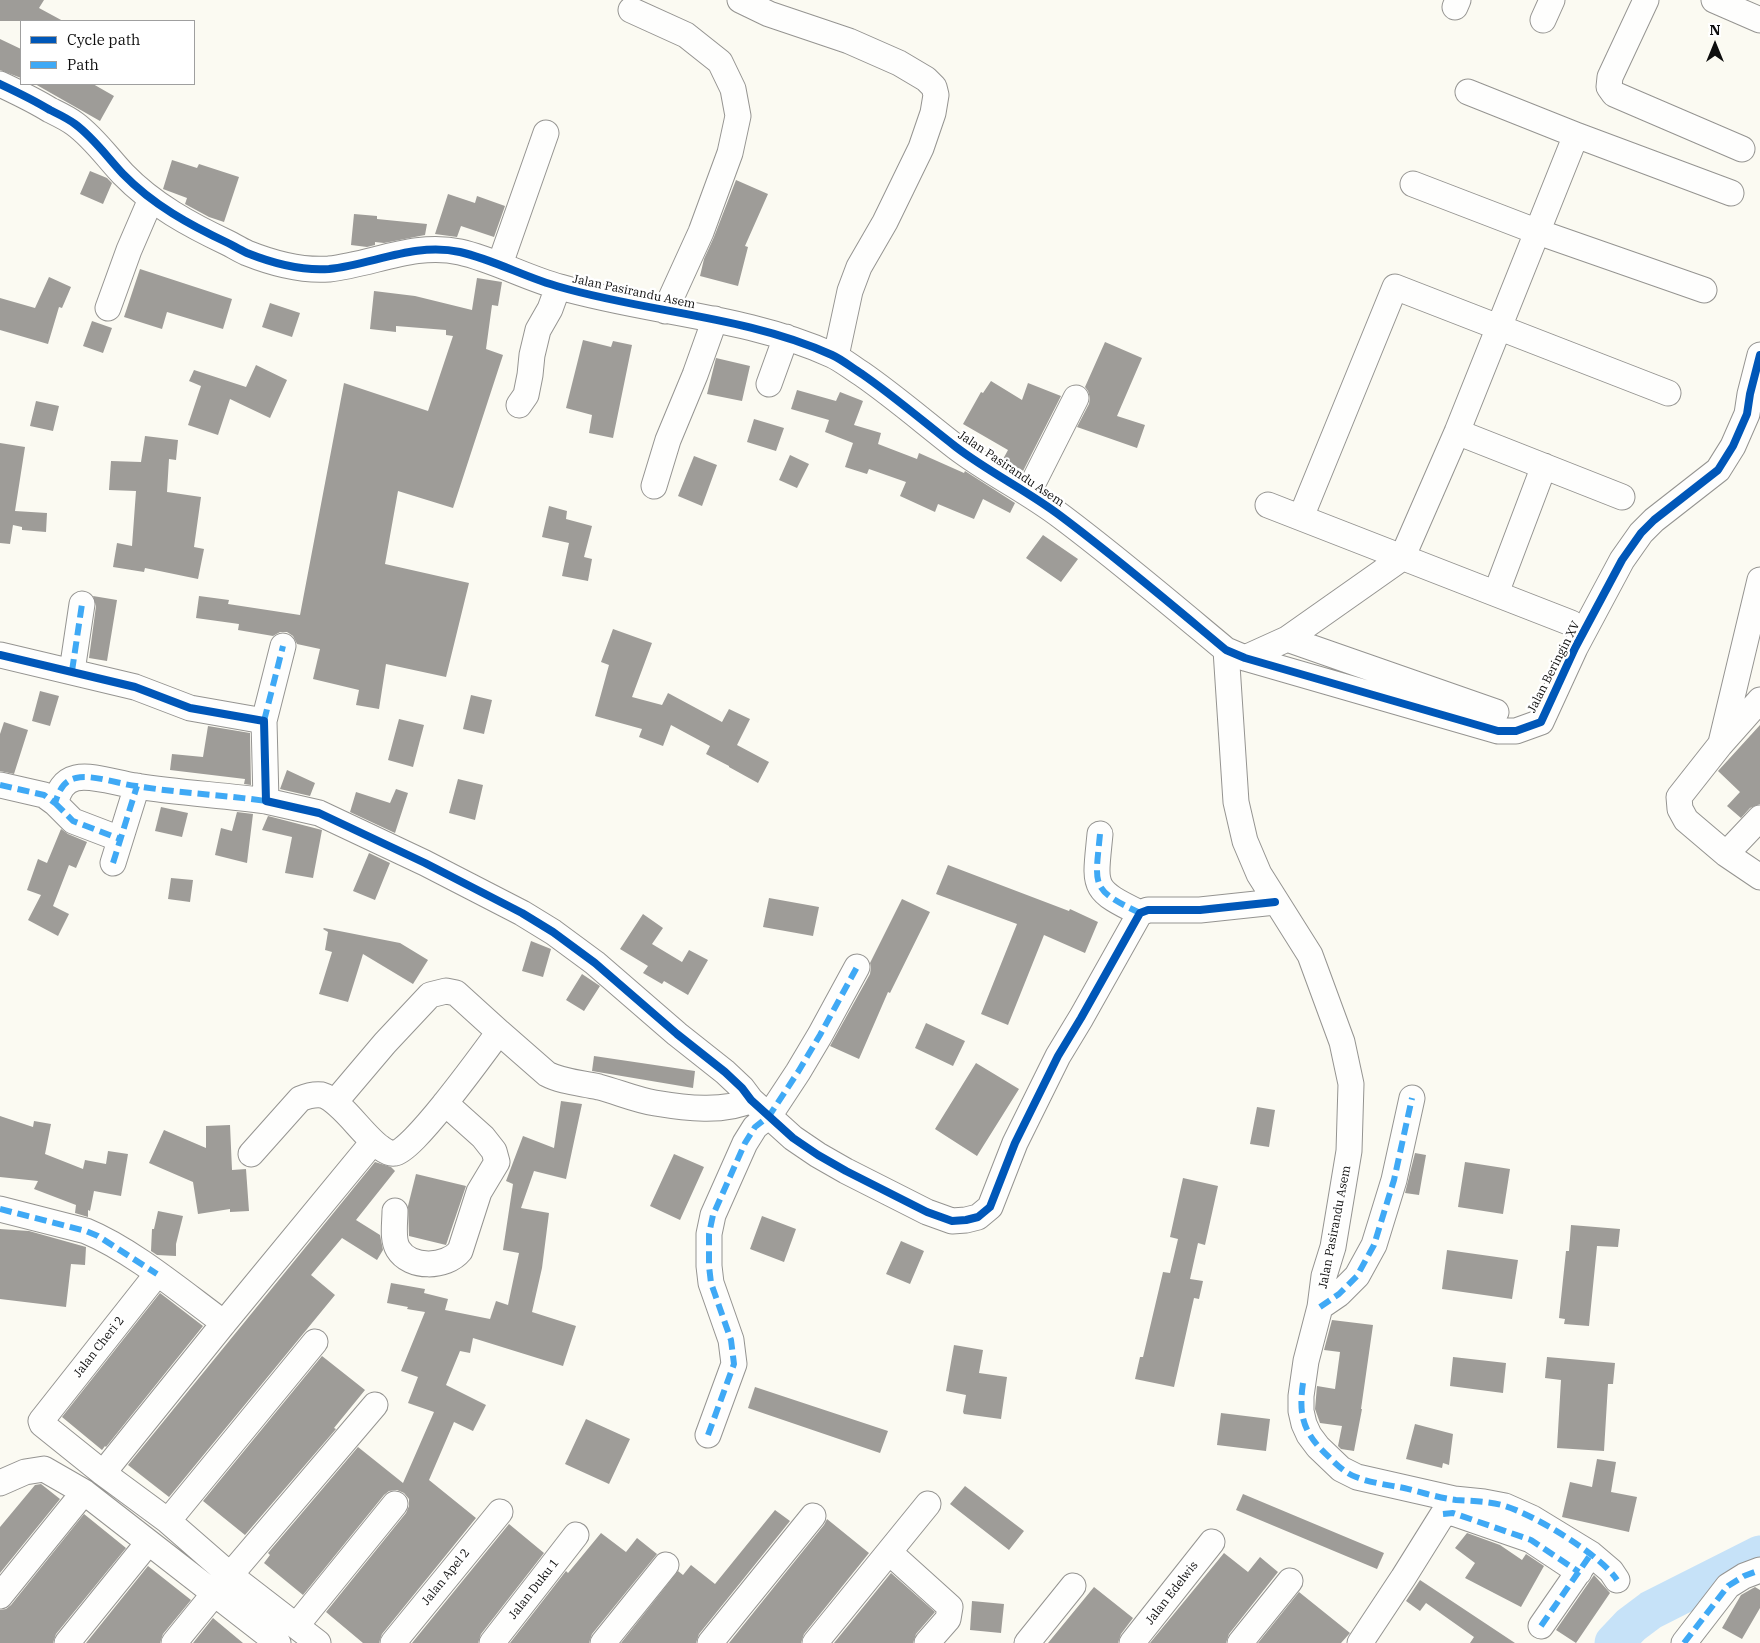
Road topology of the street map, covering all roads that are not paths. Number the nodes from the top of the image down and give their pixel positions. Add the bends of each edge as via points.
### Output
1 (740, 0) edge
2 (1646, 0) edge
3 (1714, 0) edge
4 (644, 9) edge
5 (1760, 20) edge
6 (0, 84) edge
7 (1468, 92) dead end
8 (546, 133) dead end
9 (1576, 135) junction
10 (1742, 149) dead end
11 (1413, 184) dead end
12 (1731, 193) dead end
13 (150, 199) junction
14 (1538, 232) junction
15 (500, 264) junction
16 (558, 287) junction
17 (1704, 290) dead end
18 (108, 308) dead end
19 (665, 311) junction
20 (715, 319) junction
21 (1499, 327) junction
22 (786, 337) junction
23 (1760, 355) edge
24 (836, 356) junction
25 (769, 384) dead end
26 (1668, 394) dead end
27 (1755, 397) edge
28 (1076, 398) dead end
29 (518, 405) dead end
30 (1457, 432) junction
31 (1544, 466) junction
32 (654, 486) dead end
33 (1028, 492) junction
34 (1622, 497) dead end
35 (1268, 505) dead end
36 (1301, 517) junction
37 (1402, 558) junction
38 (1760, 580) edge
39 (1496, 593) junction
40 (82, 604) dead end
41 (1755, 619) edge
42 (1572, 623) dead end
43 (1287, 639) junction
44 (283, 646) dead end
45 (0, 654) edge
46 (1236, 654) junction
47 (72, 671) junction
48 (1760, 700) edge
49 (1496, 712) dead end
50 (264, 721) junction
51 (1720, 745) junction
52 (0, 785) edge
53 (137, 786) junction
54 (266, 801) junction
55 (55, 803) junction
56 (1760, 818) edge
57 (1100, 834) dead end
58 (120, 839) junction
59 (1726, 854) junction
60 (113, 863) dead end
61 (1760, 877) edge
62 (1275, 902) junction
63 (1140, 913) junction
64 (857, 968) dead end
65 (499, 1032) junction
66 (1412, 1098) dead end
67 (335, 1102) junction
68 (445, 1103) junction
69 (760, 1108) junction
70 (373, 1142) junction
71 (251, 1154) dead end
72 (0, 1210) edge
73 (395, 1211) dead end
74 (156, 1274) junction
75 (1320, 1307) junction
76 (224, 1322) junction
77 (315, 1342) dead end
78 (375, 1405) dead end
79 (708, 1435) dead end
80 (103, 1473) junction
81 (0, 1483) edge
82 (84, 1492) junction
83 (395, 1504) dead end
84 (928, 1504) dead end
85 (500, 1512) dead end
86 (812, 1516) dead end
87 (168, 1521) junction
88 (576, 1536) dead end
89 (148, 1542) junction
90 (1212, 1542) dead end
91 (889, 1552) junction
92 (1585, 1563) junction
93 (666, 1565) dead end
94 (1760, 1570) edge
95 (230, 1575) junction
96 (1617, 1580) dead end
97 (1290, 1581) dead end
98 (1073, 1586) dead end
99 (214, 1594) junction
100 (0, 1596) edge
101 (1541, 1626) dead end
102 (287, 1635) edge
103 (938, 1639) edge
104 (67, 1643) edge
105 (174, 1643) edge
106 (318, 1643) edge
107 (392, 1643) edge
108 (492, 1643) edge
109 (603, 1643) edge
110 (710, 1643) edge
111 (815, 1643) edge
112 (1027, 1643) edge
113 (1132, 1643) edge
114 (1240, 1643) edge
115 (1360, 1643) edge
116 (1684, 1643) edge

1 - 24 street via 769,14 849,40 899,63 934,87 933,113 921,148 850,291
2 - 10 street via 1612,70 1610,90
3 - 5 street
4 - 19 street via 686,34 720,62 732,89 738,116 730,153 701,232
6 - 13 street, Jalan Pasirandu Asem via 73,122
7 - 9 street
8 - 15 street
9 - 12 street
9 - 14 street
11 - 14 street
13 - 15 street, Jalan Pasirandu Asem via 193,227 247,253 297,268 328,269 410,251 441,249
13 - 18 street
14 - 17 street
14 - 21 street
15 - 16 street, Jalan Pasirandu Asem
16 - 19 street, Jalan Pasirandu Asem
16 - 29 street via 538,330 526,395
19 - 20 street, Jalan Pasirandu Asem
20 - 22 street, Jalan Pasirandu Asem
20 - 32 street via 668,440
21 - 26 street
21 - 30 street
21 - 36 street via 1394,287
22 - 24 street, Jalan Pasirandu Asem
22 - 25 street
23 - 27 street, Jalan Beringin XV
24 - 33 street, Jalan Pasirandu Asem via 958,449
27 - 46 street, Jalan Beringin XV via 1734,446 1718,470 1654,520 1622,560 1575,648 1541,722 1516,731 1498,731
28 - 33 street
30 - 31 street
30 - 37 street
31 - 34 street
31 - 39 street
33 - 46 street, Jalan Pasirandu Asem
35 - 36 street
36 - 37 street
37 - 39 street
37 - 43 street
38 - 41 street
39 - 42 street
40 - 47 street
41 - 51 street
43 - 46 street
43 - 49 street
44 - 50 street
45 - 47 street
46 - 62 street, Jalan Pasirandu Asem via 1236,802 1244,841
47 - 50 street via 135,687 190,708
48 - 51 street
50 - 54 street
51 - 59 street via 1679,797 1680,809 1686,820
52 - 55 street via 44,795
53 - 54 street
53 - 55 street via 77,778 66,782
53 - 58 street
54 - 69 street via 319,813 425,863 553,932 725,1072
55 - 58 street via 73,821
56 - 59 street
57 - 63 street via 1096,876 1101,890 1114,901
58 - 60 street
59 - 61 street
62 - 63 street
62 - 75 street, Jalan Pasirandu Asem via 1310,956 1342,1042 1351,1084 1349,1151
63 - 69 street via 1058,1056 1015,1143 990,1207 978,1217 952,1221 927,1212 818,1155 793,1138
64 - 69 street via 820,1035
65 - 67 street via 456,993 446,991 430,995
65 - 68 street
65 - 69 street via 555,1078 654,1103 716,1109
66 - 75 street via 1394,1180 1374,1245 1357,1276
67 - 70 street
67 - 71 street via 323,1096 311,1095 300,1099
68 - 70 street via 413,1140 396,1153 387,1152
68 - 73 street via 483,1136 494,1151 497,1162 478,1192 460,1251 448,1261 434,1264 405,1257 395,1242
69 - 79 street via 709,1234 711,1283 731,1340 734,1364
70 - 76 street
72 - 74 street via 86,1231
74 - 76 street
74 - 80 street, Jalan Cheri 2 via 41,1420 44,1426
75 - 92 street, Jalan Pasirandu Asem via 1306,1362 1301,1411 1309,1435 1330,1459 1357,1478 1454,1499 1505,1506 1532,1518
76 - 80 street
77 - 87 street
78 - 95 street
80 - 87 street
81 - 82 street via 25,1472 44,1469
82 - 89 street
82 - 100 street
83 - 102 street
84 - 91 street
85 - 107 street, Jalan Apel 2
86 - 110 street
87 - 95 street
88 - 108 street, Jalan Duku 1
89 - 99 street
89 - 104 street
90 - 113 street, Jalan Edelwis
91 - 103 street via 950,1606 948,1619
91 - 111 street
92 - 96 street, Jalan Pasirandu Asem via 1611,1571
92 - 101 street
92 - 115 street via 1453,1513 1443,1514
93 - 109 street
94 - 116 street via 1728,1586
95 - 99 street
95 - 102 street
97 - 114 street
98 - 112 street
99 - 102 street
99 - 105 street
102 - 106 street

